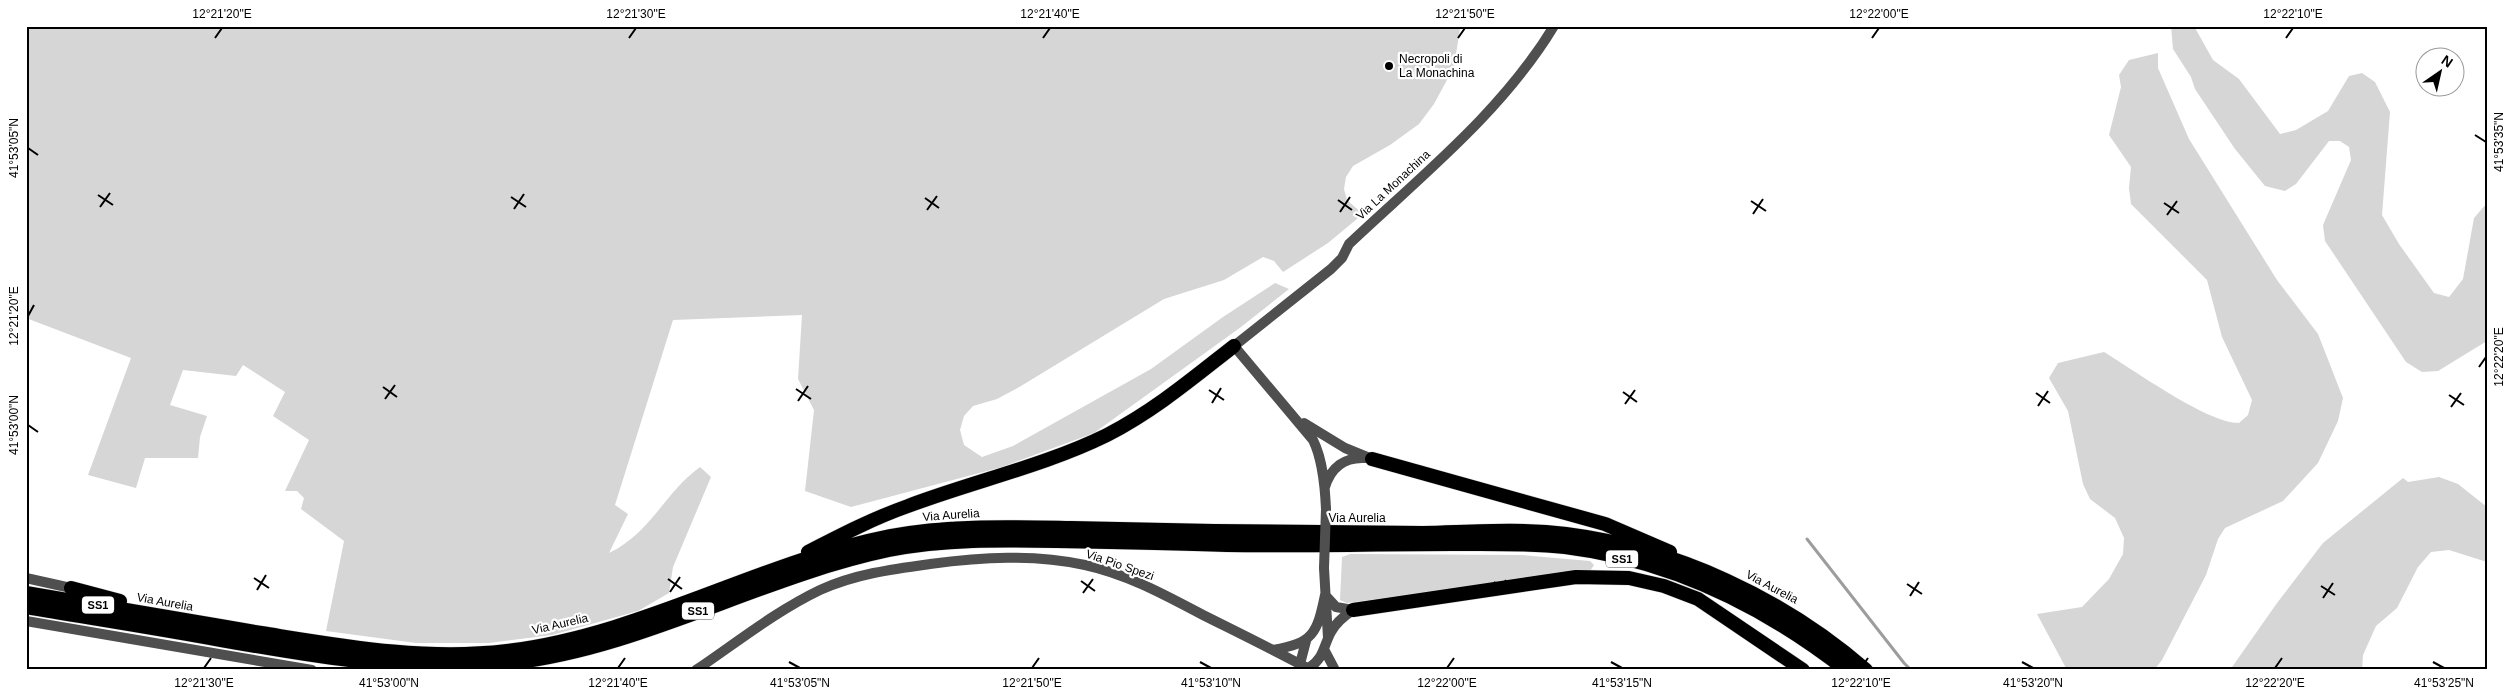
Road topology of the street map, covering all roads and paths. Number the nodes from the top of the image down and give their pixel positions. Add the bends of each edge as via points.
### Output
1 (1554, 26) edge
2 (1234, 346) junction
3 (1295, 417) junction
4 (1372, 459) junction
5 (1325, 487) junction
6 (767, 574) junction
7 (1717, 576) junction
8 (26, 578) edge
9 (72, 588) joint
10 (26, 593) edge
11 (1325, 595) junction
12 (26, 607) edge
13 (1353, 610) junction
14 (170, 617) junction
15 (26, 621) edge
16 (1328, 639) junction
17 (1306, 641) junction
18 (1272, 650) junction
19 (1325, 652) junction
20 (1307, 667) edge
21 (311, 670) edge
22 (696, 670) edge
23 (1335, 670) edge
24 (1803, 670) edge
25 (1846, 670) edge
26 (1866, 670) edge

1 - 2 street, Via La Monachina via 1518,76 1478,122 1349,244 1331,269
2 - 3 street
2 - 6 highway via 1158,404 1106,435 1056,458 907,506
3 - 4 street via 1345,448
3 - 5 street via 1315,446
4 - 5 street via 1343,462 1333,471
4 - 7 highway via 1605,524 1659,546
5 - 11 street, bridge
6 - 7 highway, Via Aurelia / SS1 via 845,547 888,537 946,529 1015,527 1565,534 1643,550
6 - 14 highway, Via Aurelia / SS1 via 563,642 506,651 374,651
7 - 26 highway, Via Aurelia / SS1 via 1801,620
8 - 9 street
9 - 14 highway
10 - 14 highway, Via Aurelia / SS1
11 - 13 street via 1336,607
11 - 16 street
11 - 17 street via 1318,625
12 - 25 highway, SS1 via 368,663 468,666 515,663 573,652 838,563 923,544 999,540 1260,545 1532,544 1602,554 1702,584 1784,625
13 - 16 street via 1337,623
13 - 24 highway via 1576,577 1629,578 1658,584 1698,599
15 - 21 street
16 - 19 street
17 - 18 street
17 - 20 street
18 - 20 street, Via Pio Spezi
18 - 22 street, Via Pio Spezi via 1154,590 1108,571 1044,559 1003,558 948,562 838,583 812,594
19 - 20 street via 1320,660
19 - 23 street

